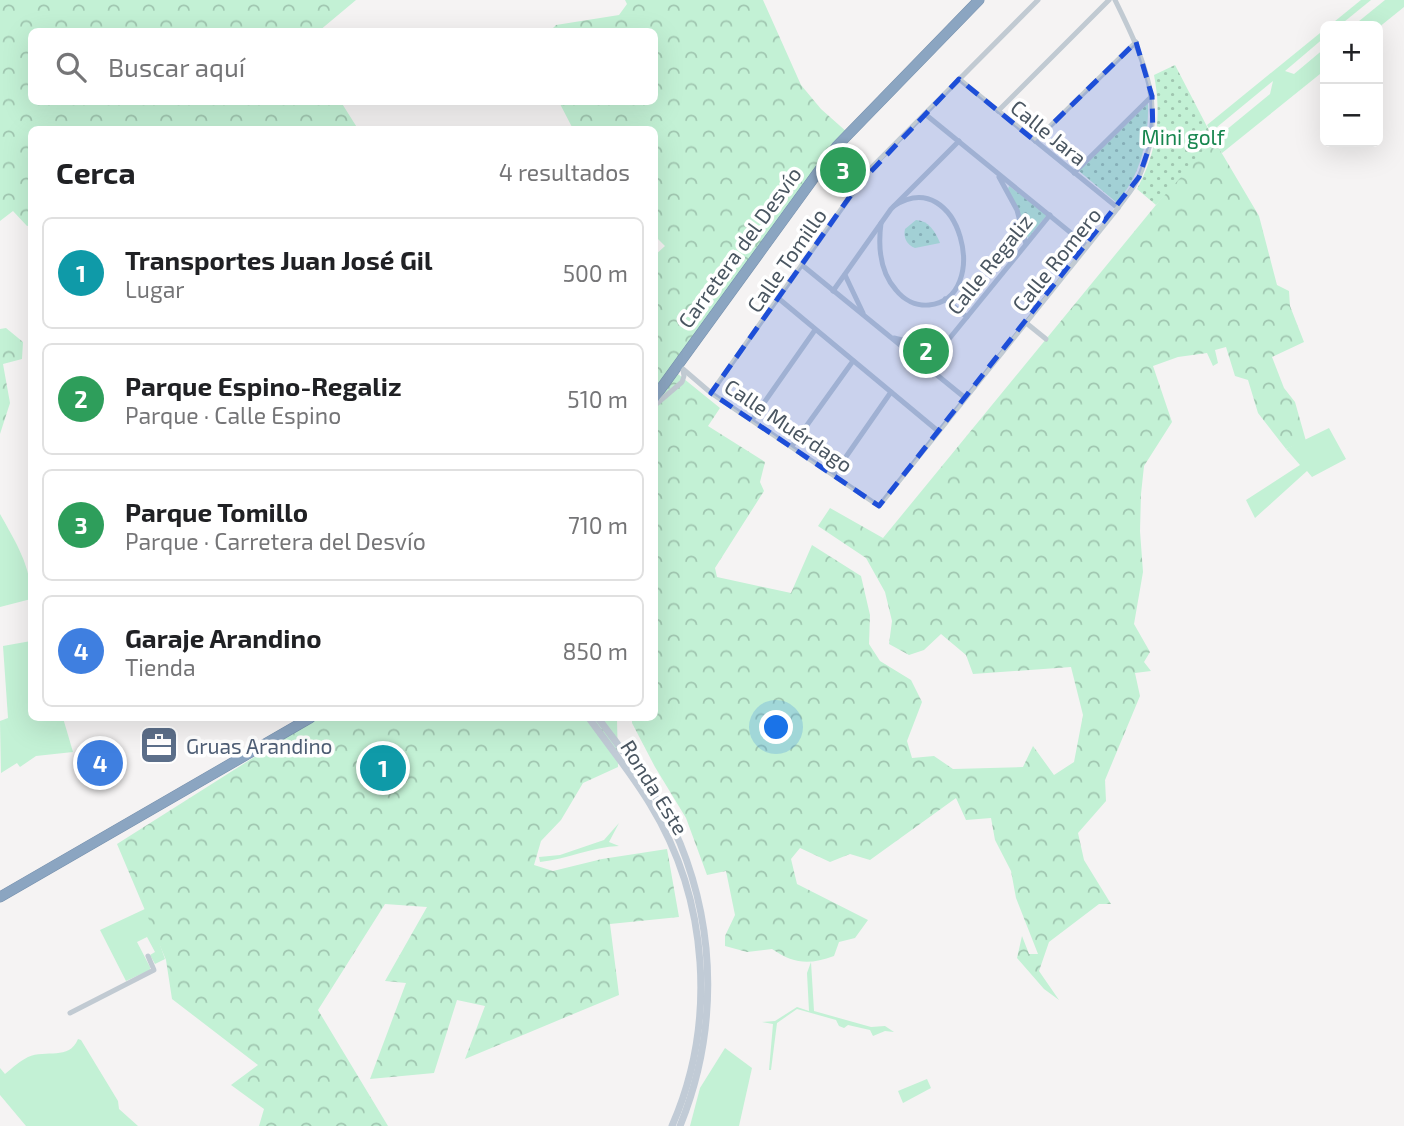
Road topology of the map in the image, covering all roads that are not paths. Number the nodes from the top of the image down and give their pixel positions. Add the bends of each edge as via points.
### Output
1 (979, 0) edge
2 (1038, 0) edge
3 (1109, 0) edge
4 (1115, 0) edge
5 (1136, 42) junction
6 (959, 79) junction
7 (1152, 96) junction
8 (998, 111) junction
9 (925, 114) junction
10 (959, 141) junction
11 (1035, 141) junction
12 (996, 171) junction
13 (1074, 173) junction
14 (894, 206) junction
15 (1118, 208) junction
16 (1050, 215) junction
17 (881, 223) junction
18 (1026, 244) junction
19 (1087, 246) junction
20 (802, 265) junction
21 (845, 275) junction
22 (833, 291) junction
23 (778, 298) junction
24 (945, 299) junction
25 (967, 317) junction
26 (866, 318) junction
27 (1026, 322) junction
28 (815, 330) junction
29 (887, 335) junction
30 (1046, 340) dead end
31 (947, 342) junction
32 (853, 361) junction
33 (927, 366) junction
34 (680, 367) junction
35 (891, 392) junction
36 (658, 393) edge
37 (711, 393) junction
38 (964, 397) junction
39 (658, 403) edge
40 (752, 420) junction
41 (938, 430) junction
42 (792, 446) junction
43 (834, 474) junction
44 (879, 506) joint
45 (305, 721) edge
46 (591, 721) edge
47 (600, 721) edge
48 (0, 897) edge
49 (148, 956) dead end
50 (70, 1013) dead end
51 (672, 1126) edge
52 (680, 1126) edge

1 - 34 highway, Carretera del Desvío via 837,146
2 - 6 street, Calle Tomillo
3 - 8 street
4 - 5 street, Calle Romero
5 - 7 street, Calle Romero
5 - 11 street
6 - 8 street, Calle Jara
6 - 9 street, Calle Tomillo
7 - 13 street
7 - 15 street, Calle Romero via 1153,136 1139,177
8 - 11 street, Calle Jara
9 - 10 street
9 - 20 street, Calle Tomillo via 869,170
10 - 12 street
10 - 14 street
11 - 13 street, Calle Jara
12 - 16 street
12 - 18 street via 1017,210
13 - 15 street, Calle Jara
14 - 17 street
14 - 24 street via 908,198 929,200 955,222 964,265 959,283
15 - 19 street, Calle Romero
16 - 18 street, Calle Regaliz
16 - 19 street
17 - 21 street
17 - 24 street via 881,255 893,287 906,300 921,305
18 - 25 street, Calle Regaliz
19 - 27 street, Calle Romero
20 - 22 street
20 - 23 street, Calle Tomillo
21 - 22 street
21 - 26 street
22 - 26 street
23 - 28 street
23 - 37 street, Calle Tomillo
24 - 25 street
25 - 31 street, Calle Regaliz
26 - 29 street
27 - 30 street
27 - 38 street, Calle Romero
28 - 32 street
28 - 40 street
29 - 31 street via 919,344
29 - 33 street
31 - 33 street, Calle Regaliz
32 - 35 street
32 - 42 street
33 - 38 street
34 - 36 highway, Carretera del Desvío
34 - 37 street, Calle Muérdago
34 - 39 street, Carretera del Desvío via 682,382
35 - 41 street
35 - 43 street
37 - 40 street, Calle Muérdago
38 - 41 street, Calle Romero
40 - 42 street, Calle Muérdago
41 - 44 street, Calle Romero
42 - 43 street, Calle Muérdago
43 - 44 street, Calle Muérdago
45 - 48 highway
46 - 51 main road, Ronda Este via 651,805 673,846 697,929 700,1014 695,1050
47 - 52 main road, Ronda Este via 647,786 679,842 704,924 708,971 703,1050
49 - 50 street via 154,970

